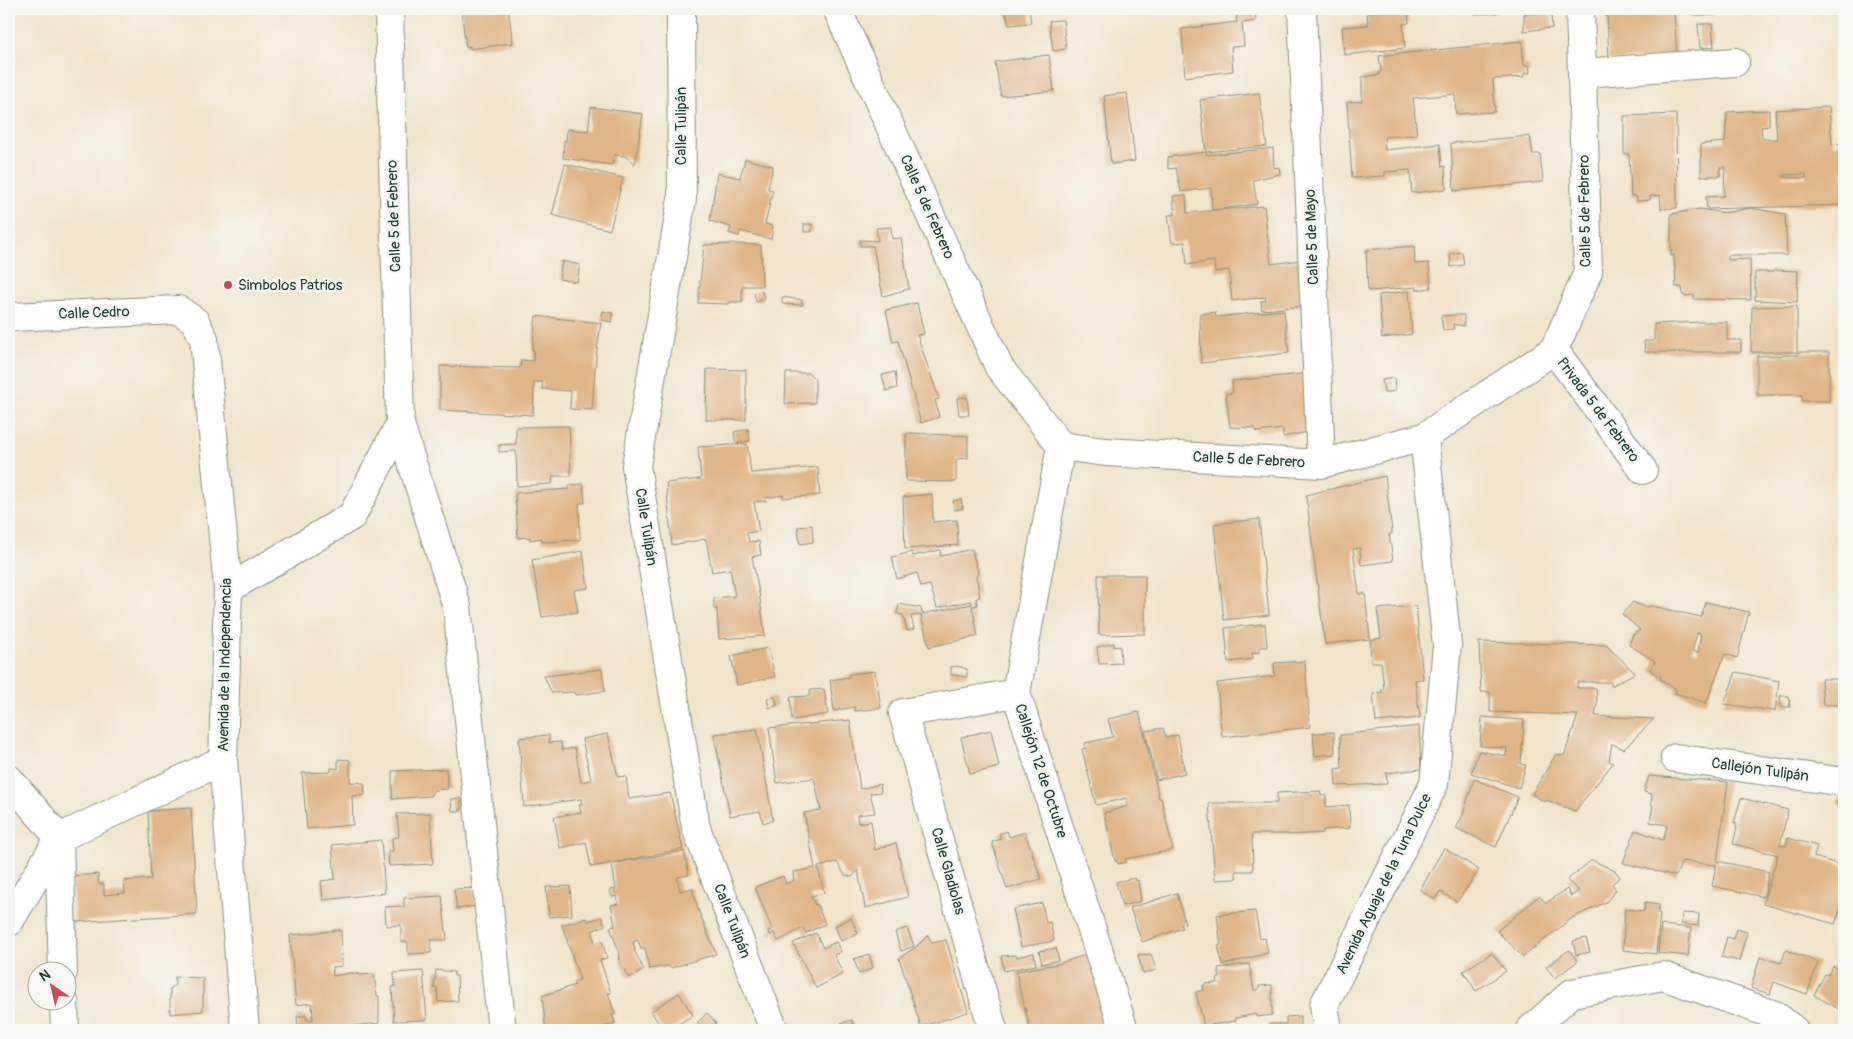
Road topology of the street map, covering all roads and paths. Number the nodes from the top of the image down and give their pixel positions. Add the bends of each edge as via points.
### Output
1 (389, 9) edge
2 (681, 9) edge
3 (837, 9) edge
4 (1302, 9) edge
5 (1580, 9) edge
6 (1735, 62) dead end
7 (1583, 73) junction
8 (179, 310) joint
9 (9, 317) edge
10 (1554, 350) junction
11 (400, 424) junction
12 (1424, 437) junction
13 (1061, 446) junction
14 (1322, 464) junction
15 (1643, 470) dead end
16 (228, 589) junction
17 (1016, 693) junction
18 (1675, 758) dead end
19 (223, 760) junction
20 (9, 779) edge
21 (1844, 782) edge
22 (60, 838) junction
23 (9, 922) edge
24 (63, 962) edge
25 (64, 1012) edge
26 (65, 1030) edge
27 (245, 1030) edge
28 (502, 1030) edge
29 (774, 1030) edge
30 (993, 1030) edge
31 (1124, 1030) edge
32 (1328, 1030) edge
33 (1530, 1030) edge
34 (1794, 1030) edge

1 - 11 street, Calle 5 de Febrero
2 - 29 street, Calle Tulipán via 682,200 636,466 696,828
3 - 13 street, Calle 5 de Febrero via 999,367
4 - 14 street, Calle 5 de Mayo
5 - 7 street, Calle 5 de Febrero
6 - 7 street
7 - 10 street, Calle 5 de Febrero via 1588,272
8 - 9 street, Calle Cedro
8 - 16 street, Avenida de la Independencia via 195,321 204,339
10 - 12 street, Calle 5 de Febrero
10 - 15 street, Privada 5 de Febrero
11 - 16 street via 352,516
11 - 28 street via 457,607
12 - 14 street, Calle 5 de Febrero
12 - 32 street, Avenida Aguaje de la Tuna Dulce via 1447,645 1434,784 1324,1005
13 - 14 street, Calle 5 de Febrero via 1105,452
13 - 17 street, Callejón 12 de Octubre
16 - 19 street, Avenida de la Independencia
17 - 30 street, Calle Gladiolas via 904,713
17 - 31 street, Callejón 12 de Octubre
18 - 21 street, Callejón Tulipán
19 - 22 street
19 - 27 street, Avenida de la Independencia
20 - 22 street
22 - 23 street
22 - 24 street
25 - 26 street
33 - 34 street via 1572,993 1663,976 1776,1016

